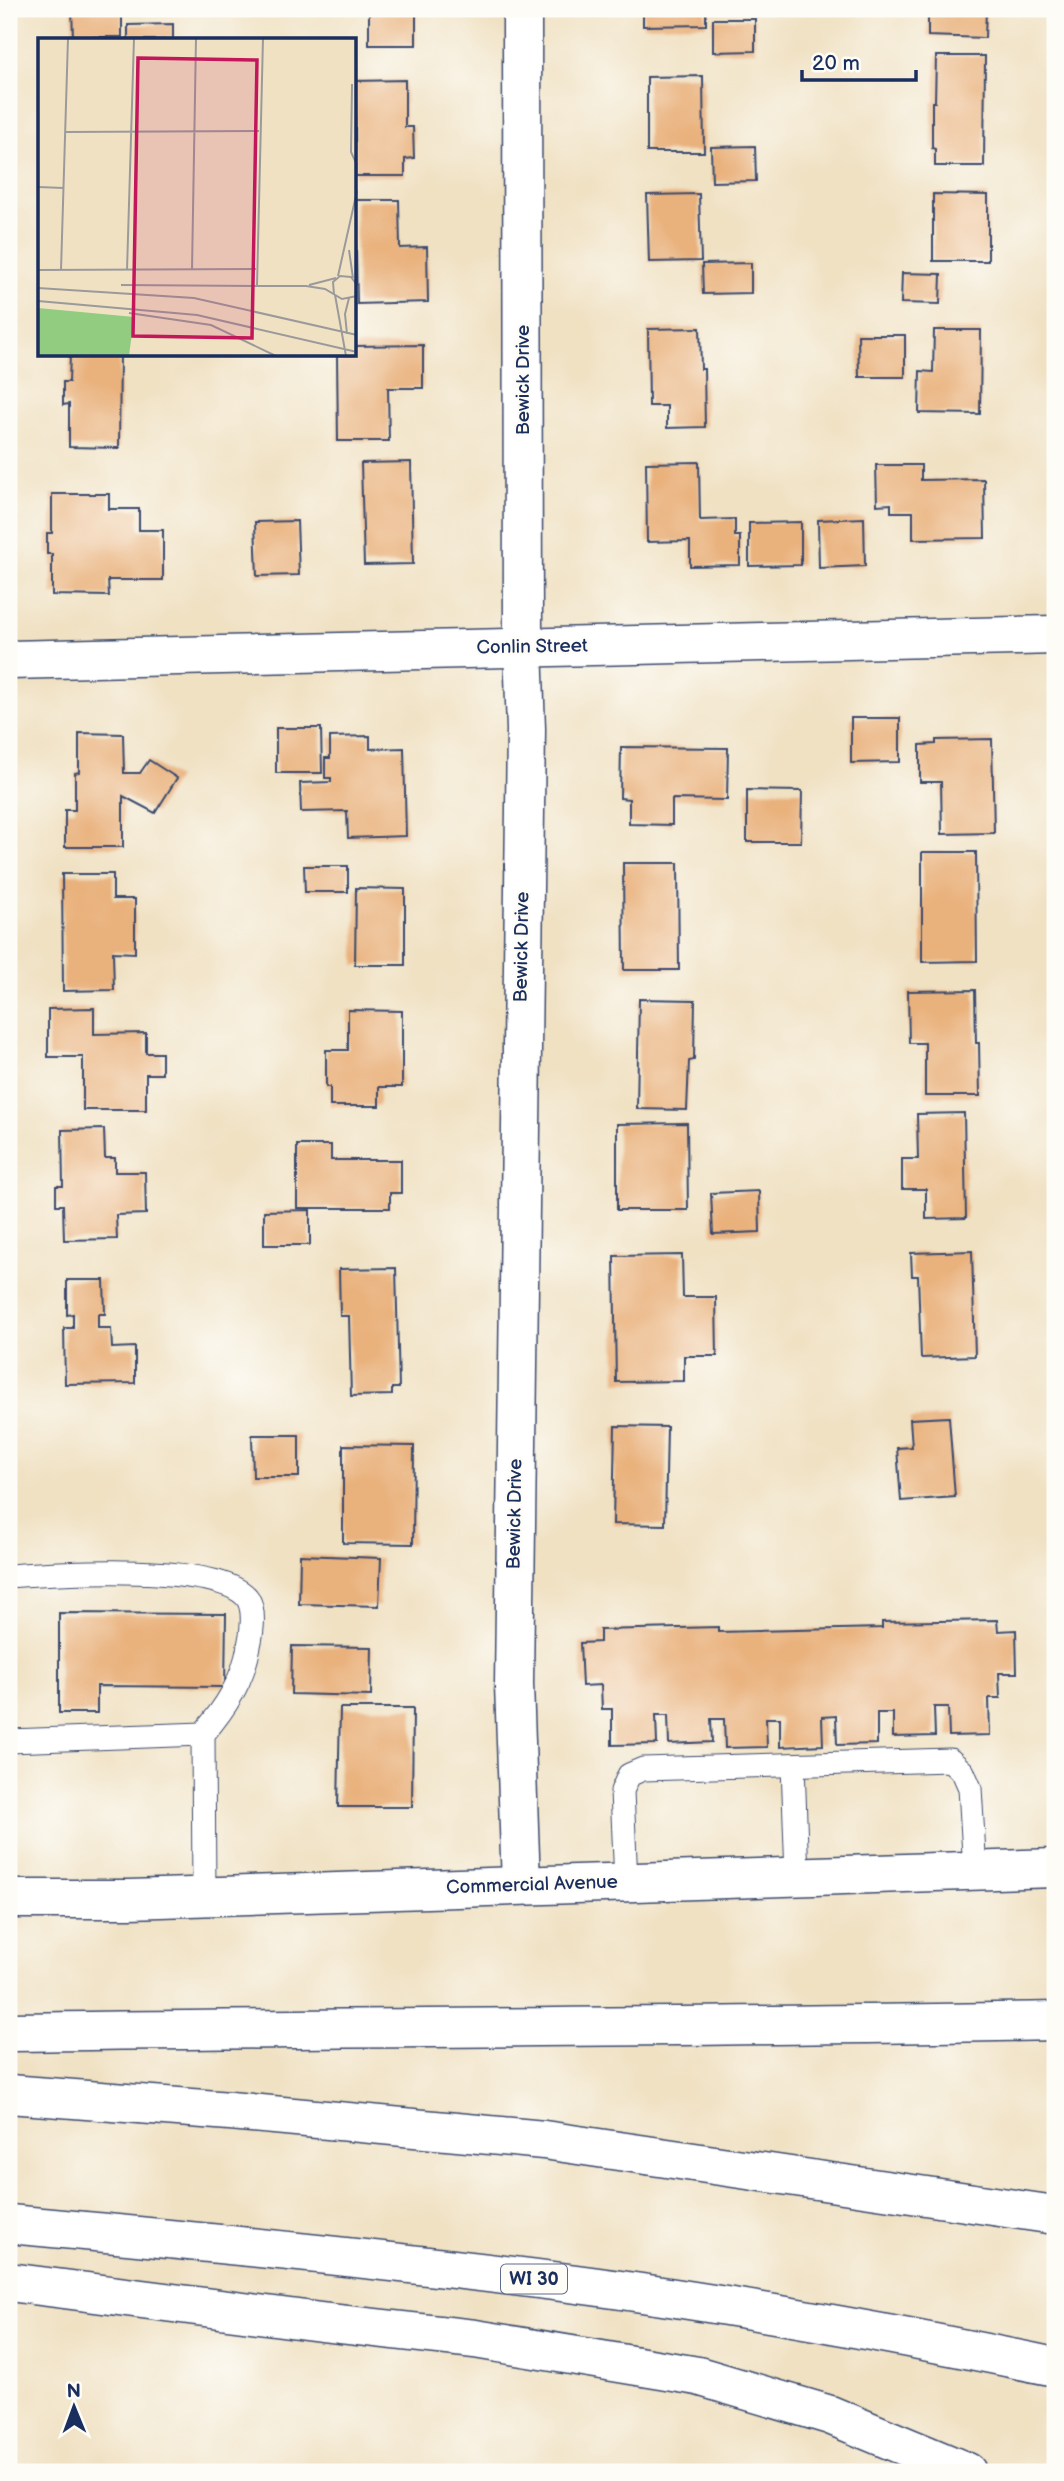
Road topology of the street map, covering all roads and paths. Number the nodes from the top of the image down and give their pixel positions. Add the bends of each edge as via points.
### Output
1 (522, 9) edge
2 (1055, 635) edge
3 (523, 647) junction
4 (9, 660) edge
5 (9, 1576) edge
6 (202, 1734) junction
7 (9, 1741) edge
8 (793, 1765) junction
9 (1055, 1868) edge
10 (975, 1871) junction
11 (797, 1877) junction
12 (626, 1882) junction
13 (521, 1885) junction
14 (204, 1896) junction
15 (9, 1899) edge
16 (1055, 2021) edge
17 (9, 2032) edge
18 (9, 2094) edge
19 (1055, 2215) edge
20 (9, 2224) edge
21 (9, 2282) edge
22 (1055, 2367) edge
23 (967, 2472) edge

1 - 3 main road, Bewick Drive
2 - 3 main road, Conlin Street
3 - 4 main road, Conlin Street
3 - 13 main road, Bewick Drive via 526,729 514,1671
5 - 6 lane via 134,1571 235,1588 249,1601 253,1630 245,1670 225,1708
6 - 7 lane
6 - 14 lane
8 - 10 lane via 950,1760 964,1772 970,1788
8 - 11 lane
8 - 12 lane via 643,1769 629,1775 622,1791
9 - 10 main road, Commercial Avenue
10 - 11 main road, Commercial Avenue
11 - 12 main road, Commercial Avenue
12 - 13 main road, Commercial Avenue
13 - 14 main road, Commercial Avenue
14 - 15 main road, Commercial Avenue
16 - 17 main road
18 - 19 main road via 544,2140
20 - 22 main road, WI 30 via 570,2283 873,2330
21 - 23 main road via 475,2339 698,2376 830,2415

